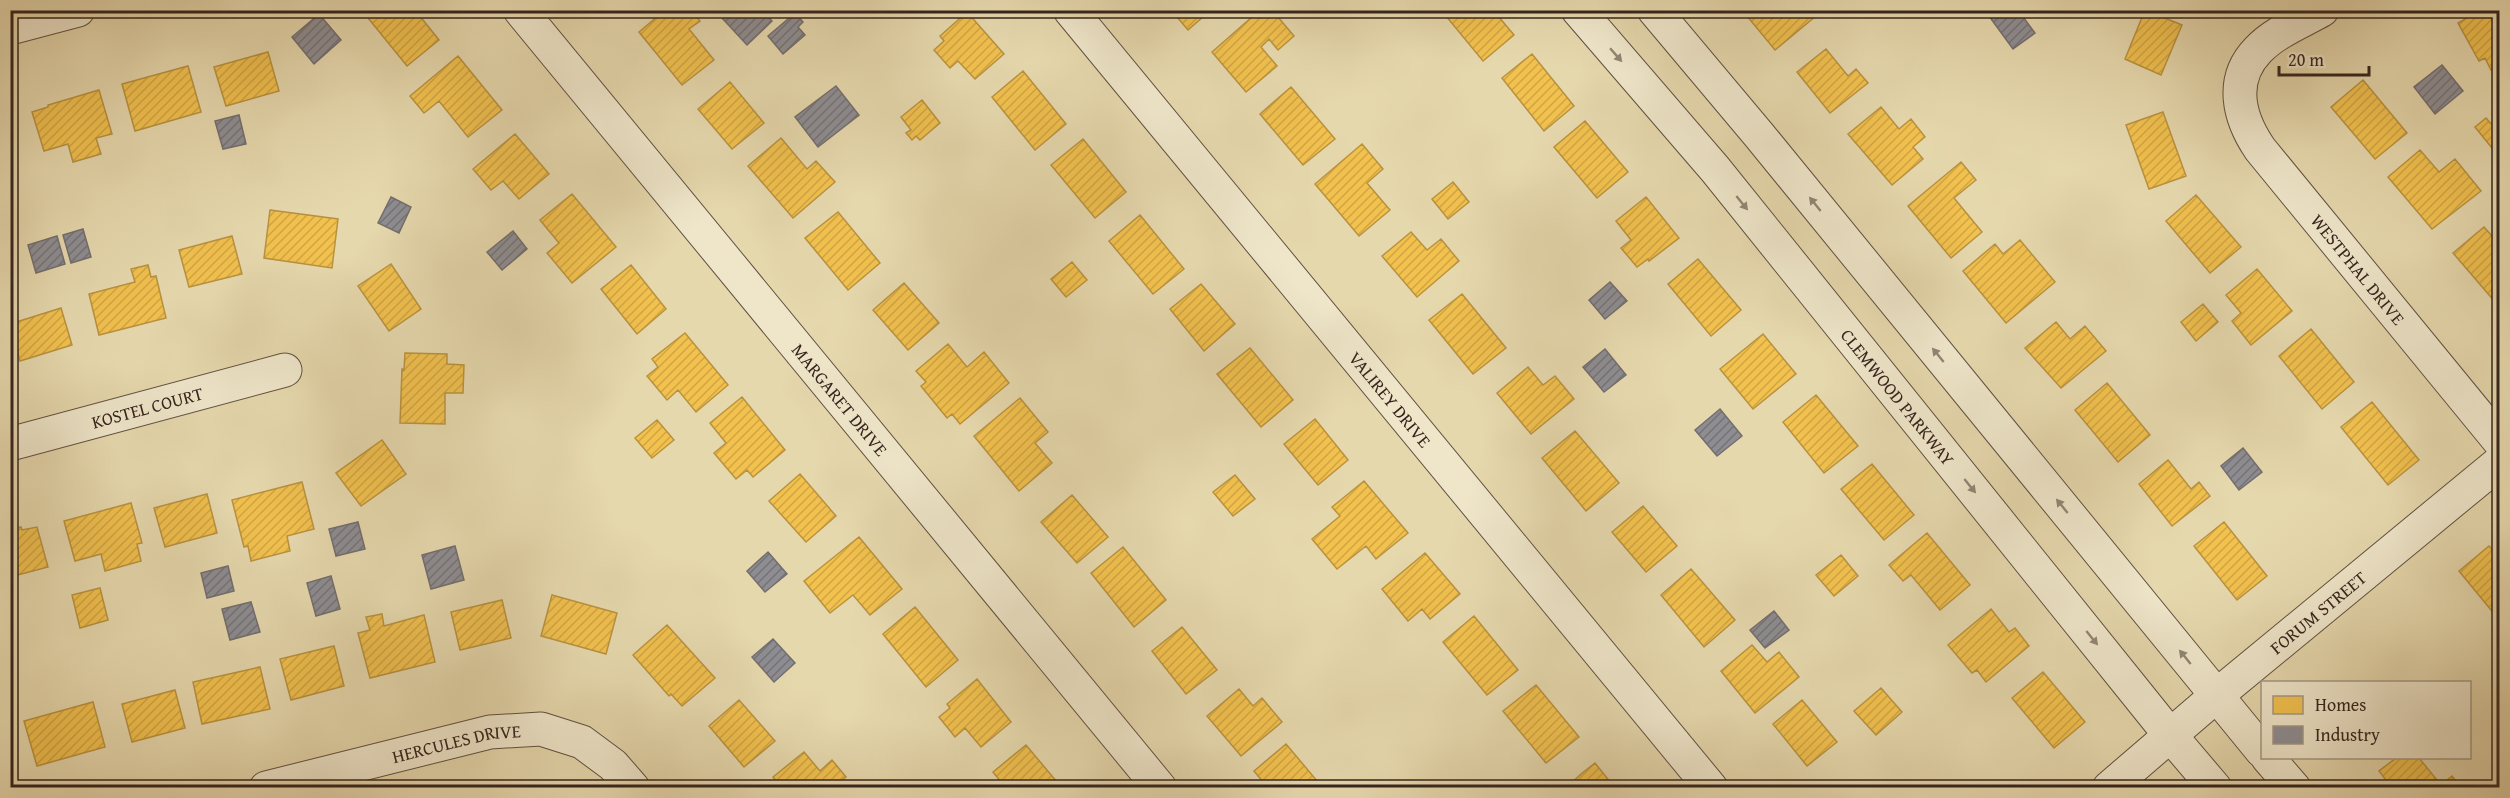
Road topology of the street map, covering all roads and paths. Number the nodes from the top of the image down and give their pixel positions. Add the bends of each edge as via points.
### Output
1 (78, 10) edge
2 (520, 10) edge
3 (1070, 10) edge
4 (1578, 10) edge
5 (1654, 10) edge
6 (2322, 10) edge
7 (10, 28) edge
8 (285, 370) dead end
9 (2499, 442) edge
10 (10, 444) edge
11 (2499, 462) edge
12 (2216, 696) junction
13 (2170, 735) junction
14 (2261, 750) edge
15 (2269, 759) edge
16 (266, 788) edge
17 (633, 788) edge
18 (1160, 788) edge
19 (1711, 788) edge
20 (2109, 788) edge
21 (2215, 788) edge
22 (2294, 788) edge

1 - 7 street
2 - 18 street, MARGARET DRIVE
3 - 19 street, VALIREY DRIVE
4 -> 13 street, CLEMWOOD PARKWAY via 1715,169
12 -> 5 street
6 - 9 street, WESTPHAL DRIVE via 2258,50 2241,87 2243,120 2260,149
8 - 10 street, KOSTEL COURT
11 - 12 street, FORUM STREET
12 - 13 street, FORUM STREET
12 - 14 street
13 - 20 street, FORUM STREET
13 - 21 street, CLEMWOOD PARKWAY
15 - 22 street
16 - 17 street, HERCULES DRIVE via 490,732 541,729 582,742 613,765

